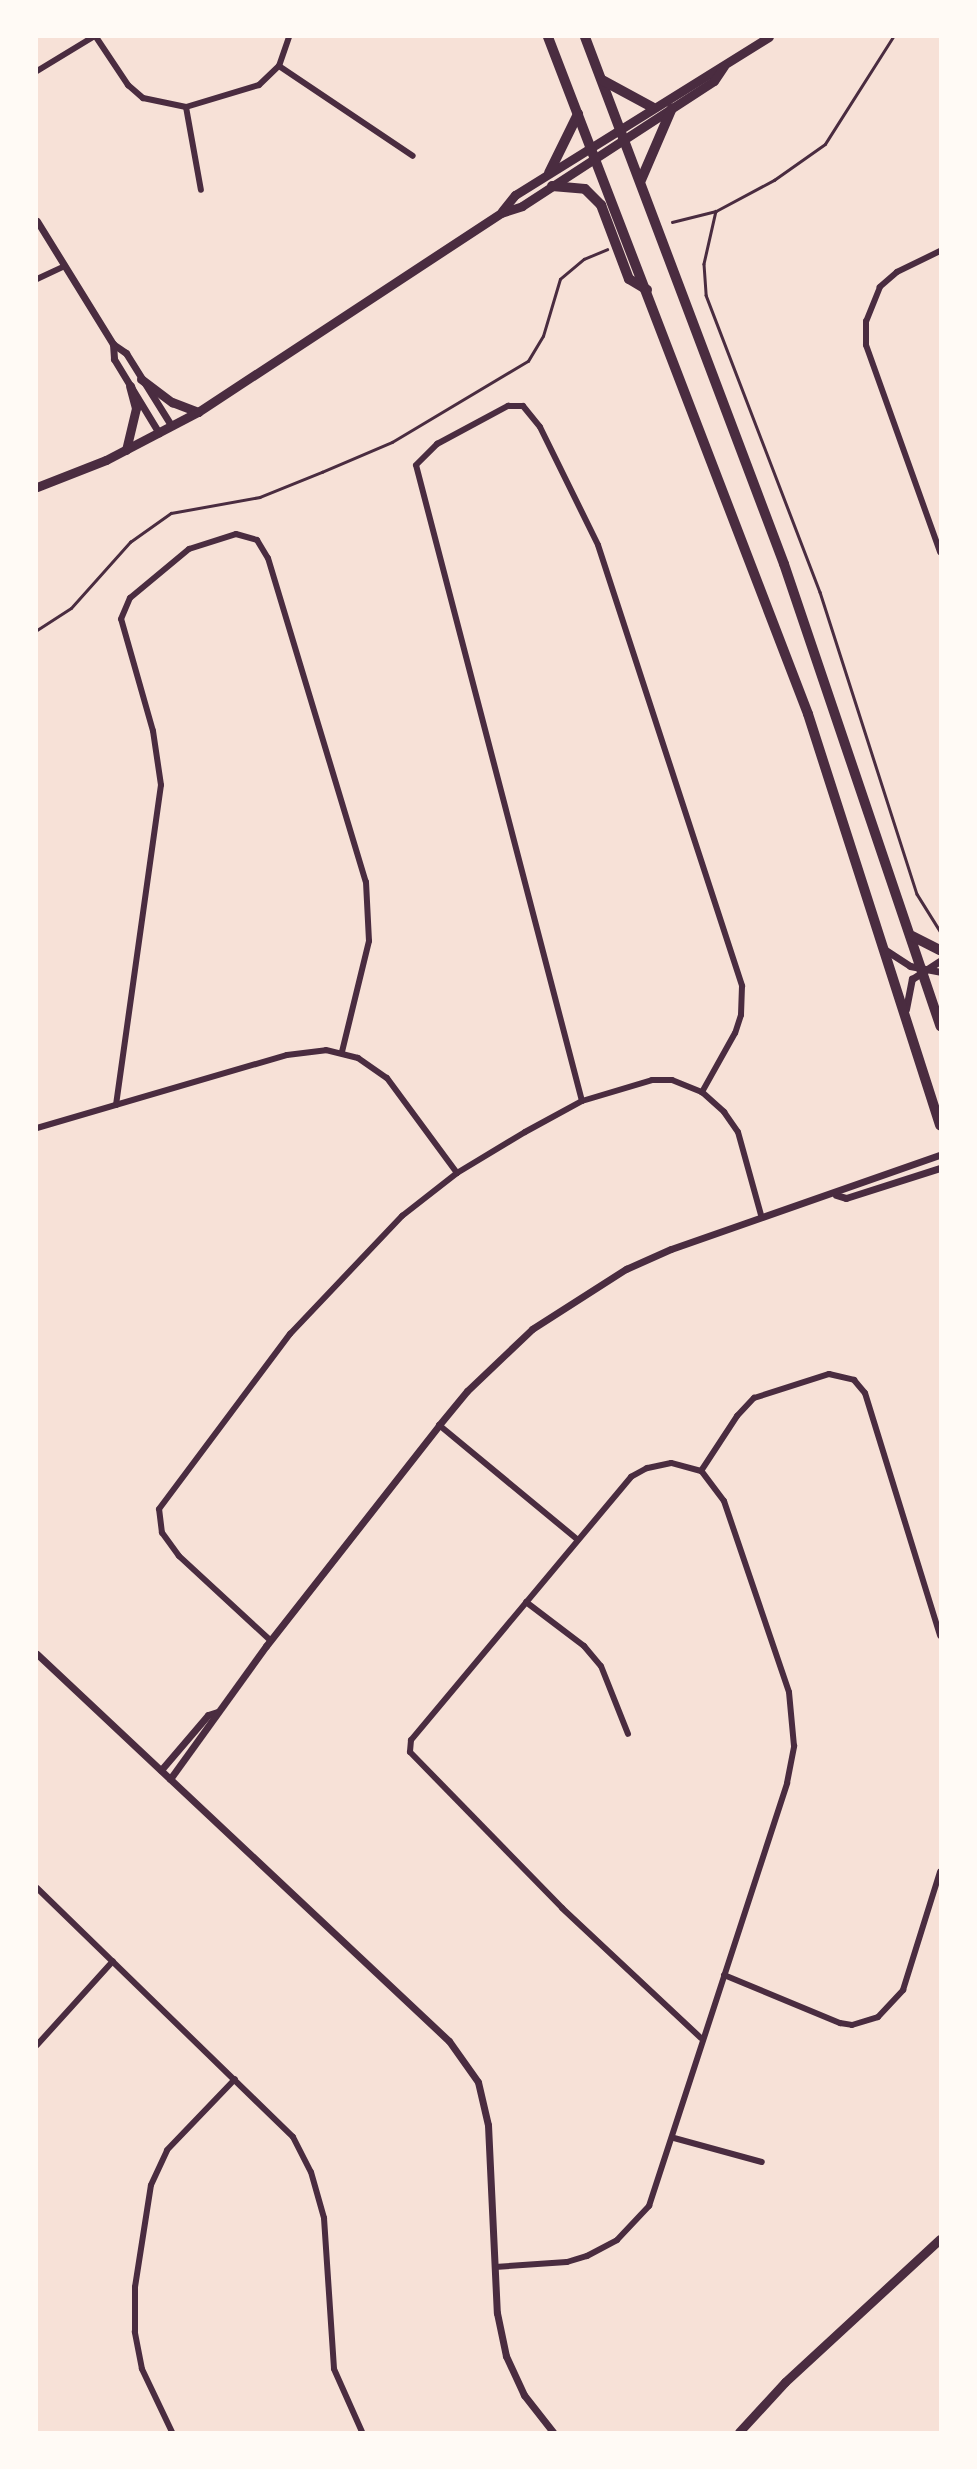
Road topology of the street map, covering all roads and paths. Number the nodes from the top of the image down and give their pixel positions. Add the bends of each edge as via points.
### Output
1 (94, 37) edge
2 (289, 37) edge
3 (548, 37) edge
4 (585, 37) edge
5 (769, 37) edge
6 (893, 37) edge
7 (279, 66) junction
8 (724, 66) junction
9 (37, 71) edge
10 (601, 80) junction
11 (186, 107) junction
12 (652, 107) junction
13 (672, 108) junction
14 (578, 114) junction
15 (620, 128) junction
16 (625, 139) junction
17 (591, 147) junction
18 (413, 156) dead end
19 (595, 158) junction
20 (550, 173) junction
21 (641, 180) junction
22 (552, 186) junction
23 (201, 190) dead end
24 (716, 211) junction
25 (501, 213) junction
26 (37, 220) edge
27 (672, 222) dead end
28 (607, 249) dead end
29 (940, 251) edge
30 (65, 266) junction
31 (37, 279) edge
32 (647, 290) junction
33 (113, 344) junction
34 (142, 379) junction
35 (130, 386) junction
36 (198, 411) junction
37 (171, 425) junction
38 (159, 433) junction
39 (126, 450) junction
40 (37, 487) edge
41 (940, 552) edge
42 (37, 630) edge
43 (940, 931) edge
44 (912, 936) junction
45 (884, 948) junction
46 (940, 950) edge
47 (940, 961) edge
48 (923, 969) junction
49 (940, 972) edge
50 (938, 1008) edge
51 (906, 1015) junction
52 (940, 1026) edge
53 (342, 1052) junction
54 (702, 1092) junction
55 (582, 1101) junction
56 (116, 1105) junction
57 (940, 1125) edge
58 (37, 1128) edge
59 (940, 1155) edge
60 (940, 1168) edge
61 (457, 1173) junction
62 (862, 1181) junction
63 (865, 1192) junction
64 (836, 1195) junction
65 (761, 1215) junction
66 (439, 1425) junction
67 (701, 1471) junction
68 (578, 1540) junction
69 (526, 1602) junction
70 (940, 1636) edge
71 (270, 1640) junction
72 (37, 1654) edge
73 (216, 1712) junction
74 (628, 1734) dead end
75 (161, 1770) junction
76 (170, 1779) junction
77 (940, 1872) edge
78 (37, 1888) edge
79 (113, 1961) junction
80 (724, 1975) junction
81 (701, 2038) junction
82 (37, 2045) edge
83 (235, 2078) junction
84 (674, 2138) junction
85 (762, 2162) dead end
86 (940, 2239) edge
87 (495, 2267) junction
88 (172, 2432) edge
89 (362, 2432) edge
90 (551, 2432) edge
91 (739, 2432) edge

1 - 9 street
1 - 11 street via 128,85 144,98
2 - 7 street
3 - 14 main road
4 - 10 main road
5 - 8 main road
6 - 24 path via 825,144 774,180
7 - 11 street via 247,91
7 - 18 street
8 - 12 main road via 708,71
8 - 13 main road via 714,81
10 - 12 main road
10 - 15 main road
11 - 23 street
12 - 15 main road
13 - 16 main road
13 - 21 main road
14 - 17 main road
14 - 20 main road
15 - 16 main road
15 - 17 main road
16 - 19 main road
16 - 21 main road
17 - 19 main road
17 - 20 main road
19 - 22 main road
19 - 32 main road
20 - 25 main road via 515,195
21 - 44 main road via 784,564
22 - 25 main road
22 - 32 main road via 585,189 601,205 629,279
24 - 27 path
24 - 43 path via 704,264 706,295 820,592 917,894
25 - 36 main road
26 - 30 street
28 - 42 path via 584,258 560,279 543,336 528,360 392,442 260,496 161,518 130,542 71,608
29 - 41 street via 897,272 880,287 866,321 866,345
30 - 31 street
30 - 33 street
32 - 45 main road via 803,701
33 - 34 street
33 - 35 street via 114,359
34 - 36 main road via 172,402
34 - 37 street
35 - 38 street
35 - 39 main road via 136,408
36 - 37 main road
37 - 38 main road
38 - 39 main road
39 - 40 main road
44 - 46 main road
44 - 48 main road
45 - 48 street via 897,960
45 - 51 main road
47 - 48 street
48 - 49 street
48 - 50 main road
48 - 51 street via 912,979
50 - 52 main road
51 - 57 main road
53 - 56 street via 287,1055
53 - 56 street via 369,941 366,882 268,558 257,540 236,534 189,549 130,598 121,619 153,731 161,785
53 - 61 street via 387,1078
54 - 55 street via 672,1080 652,1080
54 - 55 street via 735,1033 742,986 598,545 540,428 529,411 516,405 437,444 415,465
54 - 65 street via 738,1132
55 - 61 street
56 - 58 street
59 - 62 street
60 - 63 street
61 - 71 street via 365,1250 290,1334 159,1509 163,1533 179,1556
62 - 63 street
62 - 64 street
63 - 64 street via 846,1198
64 - 65 street
65 - 66 street via 626,1269 566,1306 500,1357
66 - 68 street
66 - 71 street
67 - 68 street via 671,1463 647,1468 631,1477
67 - 70 street via 754,1398 829,1374 854,1380 865,1393
67 - 80 street via 724,1501 789,1692 794,1730 787,1783
68 - 69 street
69 - 74 street via 584,1646 601,1666
69 - 81 street via 411,1740 410,1752 562,1908
71 - 73 street
72 - 75 street
73 - 75 street via 208,1715
73 - 76 street via 215,1720
75 - 76 street
76 - 87 street via 449,2041 478,2082 488,2124
77 - 80 street via 903,1990 878,2017 852,2025 840,2023
78 - 79 street
79 - 82 street
79 - 83 street
80 - 81 street
81 - 84 street
83 - 88 street via 167,2150 151,2185 135,2287 135,2332 142,2369
83 - 89 street via 287,2129 312,2172 324,2218 334,2369
84 - 85 street
84 - 87 street via 649,2207 617,2240 568,2262
86 - 91 main road via 785,2382
87 - 90 street via 497,2313 506,2356 524,2395

